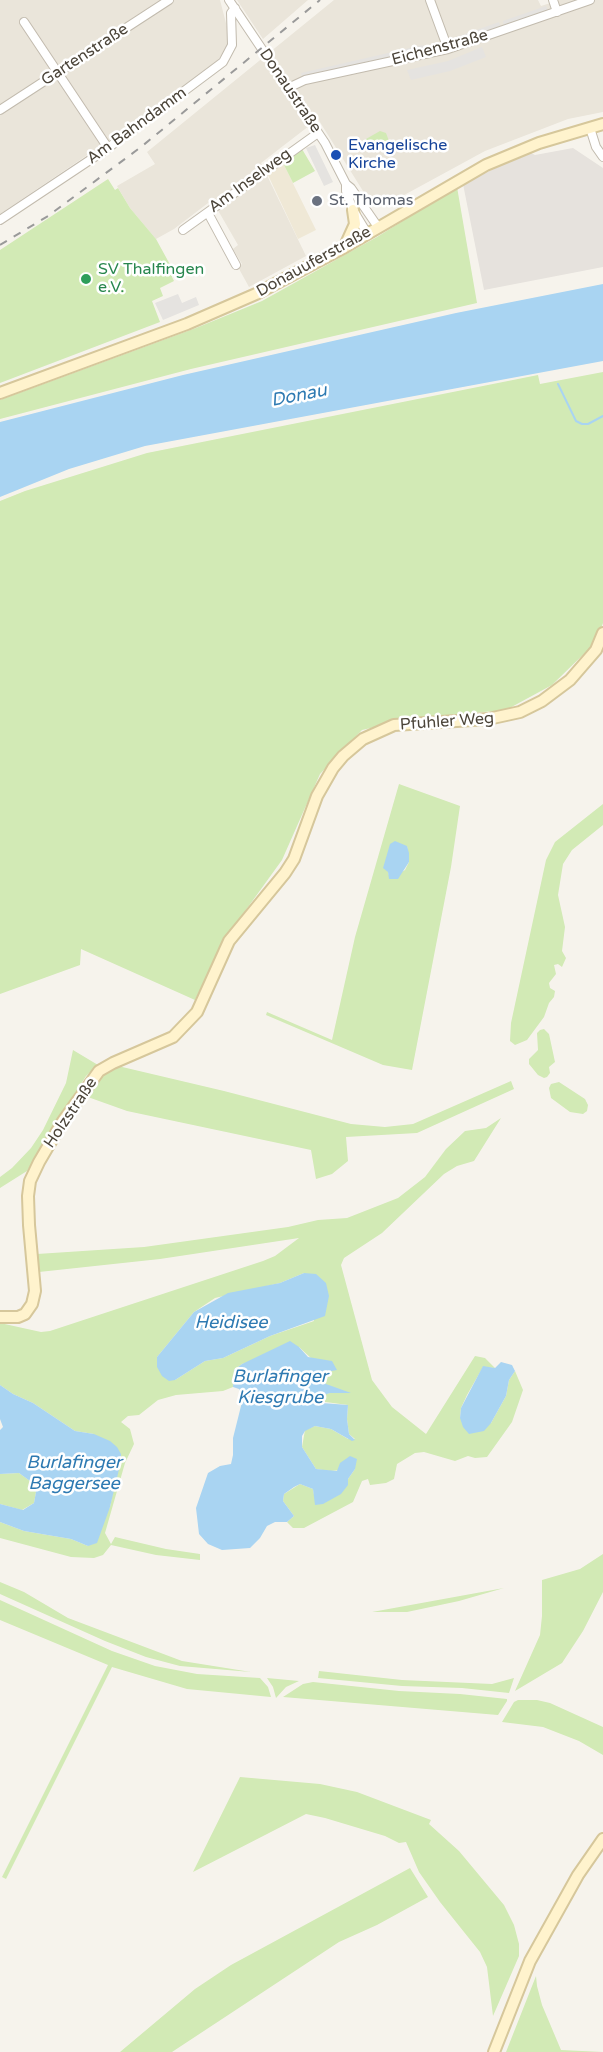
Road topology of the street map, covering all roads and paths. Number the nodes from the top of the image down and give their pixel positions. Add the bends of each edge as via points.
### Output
1 (169, 0) edge
2 (430, 0) edge
3 (553, 0) edge
4 (591, 0) edge
5 (232, 3) edge
6 (557, 12) junction
7 (24, 22) dead end
8 (448, 49) junction
9 (57, 73) junction
10 (288, 88) junction
11 (0, 110) edge
12 (603, 124) edge
13 (590, 128) junction
14 (318, 133) junction
15 (108, 148) junction
16 (603, 157) edge
17 (346, 184) junction
18 (353, 210) junction
19 (208, 213) junction
20 (0, 220) edge
21 (378, 227) junction
22 (183, 230) dead end
23 (367, 233) junction
24 (345, 247) junction
25 (236, 265) dead end
26 (0, 393) edge
27 (603, 633) edge
28 (306, 824) joint
29 (0, 1317) edge
30 (603, 1839) edge
31 (494, 2052) edge

1 - 9 street, Gartenstraße
2 - 8 street
3 - 6 street
4 - 6 street, Eichenstraße
5 - 10 street, Donaustraße
5 - 15 street, Am Bahndamm via 232,45 224,62
6 - 8 street, Eichenstraße
7 - 9 street
8 - 10 street, Eichenstraße via 305,80
9 - 11 street, Gartenstraße
9 - 15 street
10 - 14 street, Donaustraße
12 - 13 street, Donauuferstraße
13 - 16 street
13 - 21 street, Donauuferstraße via 538,143 486,165
14 - 17 street, Donaustraße
14 - 19 street, Am Inselweg
15 - 20 street, Am Bahndamm
17 - 18 street, Donaustraße
17 - 21 street, Donaustraße
18 - 23 street, Donaustraße
18 - 24 street via 355,224
19 - 22 street, Am Inselweg
19 - 25 street
21 - 23 street, Donauuferstraße
23 - 24 street, Donauuferstraße
24 - 26 street, Donauuferstraße via 275,285 187,324
27 - 28 street, Pfuhler Weg via 596,650 570,680 520,712 489,719 394,725 363,739 333,768
28 - 29 street, Holzstraße via 285,873 229,941 197,1012 173,1037 99,1071 63,1121 30,1181 35,1291 32,1304 18,1317
30 - 31 street via 530,1961

